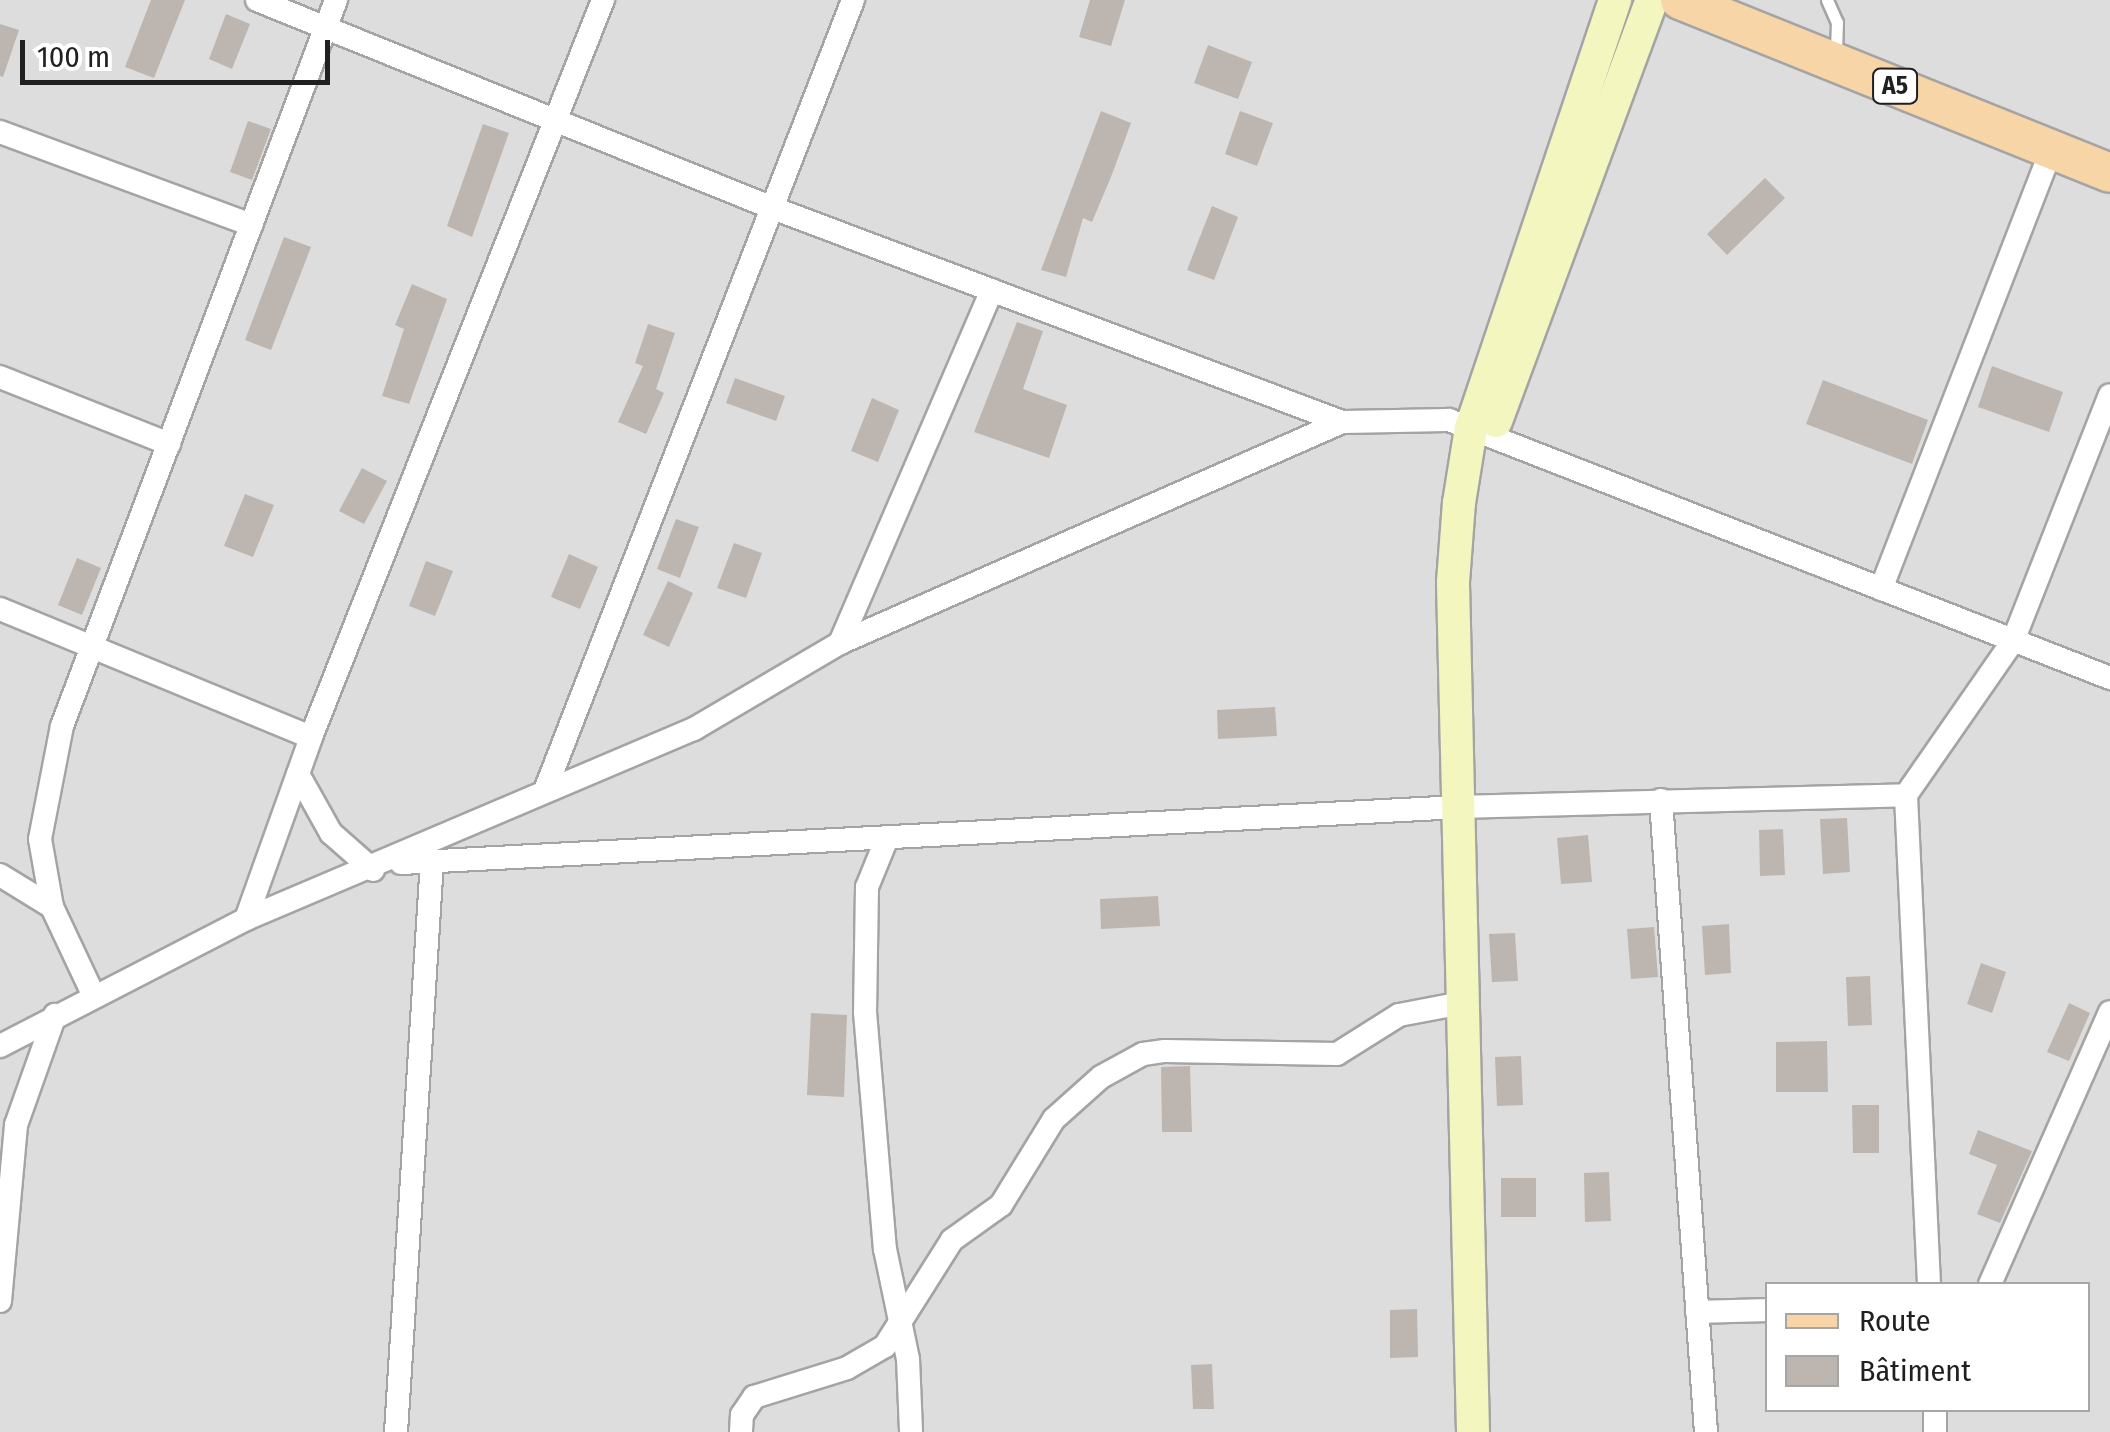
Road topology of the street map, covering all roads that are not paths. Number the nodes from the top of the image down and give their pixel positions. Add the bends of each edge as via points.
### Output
1 (257, 0) edge
2 (336, 0) edge
3 (603, 0) edge
4 (853, 0) edge
5 (1615, 0) edge
6 (1652, 0) edge
7 (1680, 0) edge
8 (1826, 0) edge
9 (324, 27) junction
10 (1836, 62) junction
11 (554, 122) junction
12 (0, 132) edge
13 (2052, 148) junction
14 (2110, 173) edge
15 (770, 207) junction
16 (251, 225) junction
17 (992, 290) junction
18 (0, 377) edge
19 (2110, 396) edge
20 (1342, 422) junction
21 (1481, 432) junction
22 (2103, 437) edge
23 (169, 444) junction
24 (1881, 590) junction
25 (0, 609) edge
26 (2013, 640) junction
27 (840, 642) junction
28 (94, 646) junction
29 (2110, 678) edge
30 (311, 737) junction
31 (298, 774) junction
32 (546, 788) junction
33 (1906, 795) junction
34 (1661, 800) junction
35 (1459, 807) junction
36 (886, 838) junction
37 (432, 862) junction
38 (380, 867) junction
39 (0, 875) edge
40 (52, 908) junction
41 (246, 919) junction
42 (93, 994) junction
43 (1467, 1002) junction
44 (2110, 1012) edge
45 (55, 1015) junction
46 (0, 1046) edge
47 (1929, 1282) edge
48 (1991, 1282) edge
49 (0, 1301) edge
50 (1765, 1310) edge
51 (1697, 1312) junction
52 (902, 1326) junction
53 (396, 1432) edge
54 (742, 1432) edge
55 (911, 1432) edge
56 (1473, 1432) edge
57 (1706, 1432) edge

1 - 9 street
2 - 9 street
3 - 11 street
4 - 15 street
5 - 21 main road
6 - 21 main road
7 - 10 main road, A5 via 1737,16
8 - 10 lane via 1837,22
9 - 11 street
9 - 16 street
10 - 13 main road, A5
11 - 15 street
11 - 30 street
12 - 16 street
13 - 14 main road, A5
13 - 24 street
15 - 17 street
15 - 32 street
16 - 23 street
17 - 20 street
17 - 27 street
18 - 23 street
19 - 22 street
20 - 21 street via 1449,420
20 - 27 street
21 - 24 street
21 - 35 main road via 1459,502 1453,582
22 - 26 street
23 - 28 street
24 - 26 street
25 - 28 street
26 - 29 street
26 - 33 street
27 - 32 street via 694,729
28 - 30 street
28 - 40 street via 62,726 44,796 40,838
30 - 31 street
31 - 38 street via 331,833
31 - 41 street
32 - 38 street
33 - 34 street
33 - 47 street
34 - 35 street
34 - 51 street
35 - 36 street
35 - 43 main road
36 - 37 street
36 - 52 street via 867,887 865,1012 885,1248
37 - 38 street
37 - 53 street
38 - 41 street
39 - 40 street
40 - 42 street
41 - 42 street
42 - 45 street
43 - 52 street via 1399,1015 1338,1054 1165,1051 1143,1054 1101,1077 1054,1119 1001,1205 952,1240
43 - 56 main road
44 - 48 street
45 - 46 street
45 - 49 street via 16,1124
50 - 51 street
51 - 57 street
52 - 54 street via 886,1346 847,1368 754,1398 742,1415
52 - 55 street

